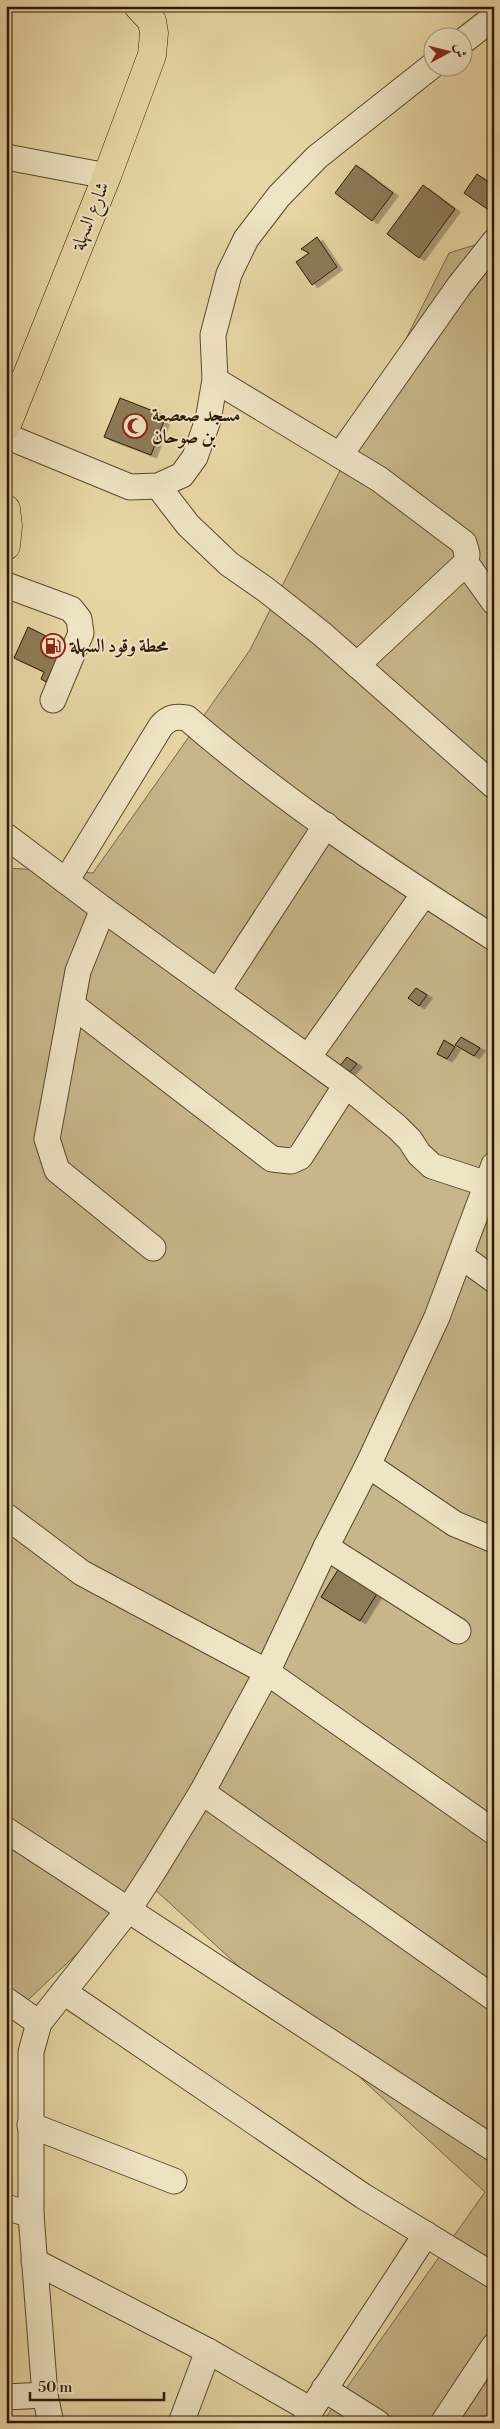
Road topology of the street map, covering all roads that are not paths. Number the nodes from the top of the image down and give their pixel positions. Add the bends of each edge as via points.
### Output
1 (138, 6) edge
2 (493, 19) edge
3 (472, 35) edge
4 (422, 74) edge
5 (6, 157) edge
6 (107, 176) junction
7 (494, 242) edge
8 (215, 380) junction
9 (6, 427) edge
10 (6, 436) edge
11 (340, 456) junction
12 (158, 486) junction
13 (6, 509) edge
14 (6, 546) edge
15 (466, 562) junction
16 (6, 585) edge
17 (494, 602) edge
18 (357, 665) junction
19 (53, 700) dead end
20 (494, 786) edge
21 (326, 825) junction
22 (6, 836) edge
23 (66, 881) junction
24 (424, 894) junction
25 (103, 909) junction
26 (494, 938) edge
27 (218, 991) junction
28 (72, 1005) junction
29 (309, 1056) junction
30 (346, 1084) junction
31 (491, 1175) edge
32 (154, 1248) dead end
33 (461, 1256) junction
34 (494, 1280) edge
35 (368, 1465) junction
36 (6, 1516) edge
37 (494, 1541) edge
38 (326, 1547) junction
39 (458, 1630) dead end
40 (267, 1672) junction
41 (202, 1792) junction
42 (490, 1822) edge
43 (6, 1830) edge
44 (129, 1909) junction
45 (64, 1992) junction
46 (494, 1998) edge
47 (6, 2000) edge
48 (39, 2023) junction
49 (30, 2124) junction
50 (494, 2149) edge
51 (174, 2180) dead end
52 (6, 2207) edge
53 (30, 2215) junction
54 (426, 2234) junction
55 (34, 2261) junction
56 (494, 2276) edge
57 (494, 2346) edge
58 (208, 2351) junction
59 (45, 2395) junction
60 (6, 2397) edge
61 (313, 2407) edge
62 (51, 2423) edge
63 (181, 2423) edge
64 (378, 2423) edge
65 (443, 2423) edge

1 - 6 main road, شارع السهلة via 152,21 152,55
2 - 3 street
4 - 8 street via 317,157 279,196 246,239 229,274 213,335
5 - 6 street
6 - 9 main road, شارع السهلة
7 - 11 street
8 - 11 street
8 - 12 street via 208,420 195,457 182,475
10 - 12 street via 130,487
11 - 15 street via 379,479 464,543
12 - 18 street via 188,525 229,564 315,628
13 - 14 main road
15 - 17 street
15 - 18 street
16 - 19 street via 71,610 80,619 81,633
18 - 20 street
21 - 23 street via 187,718 167,719
21 - 24 street
21 - 27 street
22 - 23 street
23 - 25 street
24 - 26 street
24 - 29 street
25 - 27 street
25 - 28 street via 78,971
27 - 29 street
28 - 30 street via 272,1158 291,1161 300,1157
28 - 32 street via 47,1139 53,1162 56,1170
29 - 30 street
30 - 31 street via 397,1127 432,1166
31 - 33 street
33 - 34 street
33 - 35 street via 437,1317
35 - 37 street via 455,1524
35 - 38 street
36 - 40 street via 82,1573
38 - 39 street
38 - 40 street
40 - 41 street
40 - 42 street
41 - 44 street
41 - 46 street
43 - 44 street
44 - 45 street
44 - 50 street
45 - 48 street
45 - 54 street via 364,2196
47 - 48 street
48 - 49 street via 31,2052
49 - 51 street
49 - 53 street
52 - 53 street
53 - 55 street
54 - 56 street
54 - 61 street
55 - 58 street
55 - 59 street
57 - 65 street
58 - 61 street
58 - 63 street
59 - 60 street
59 - 62 street
61 - 64 street

